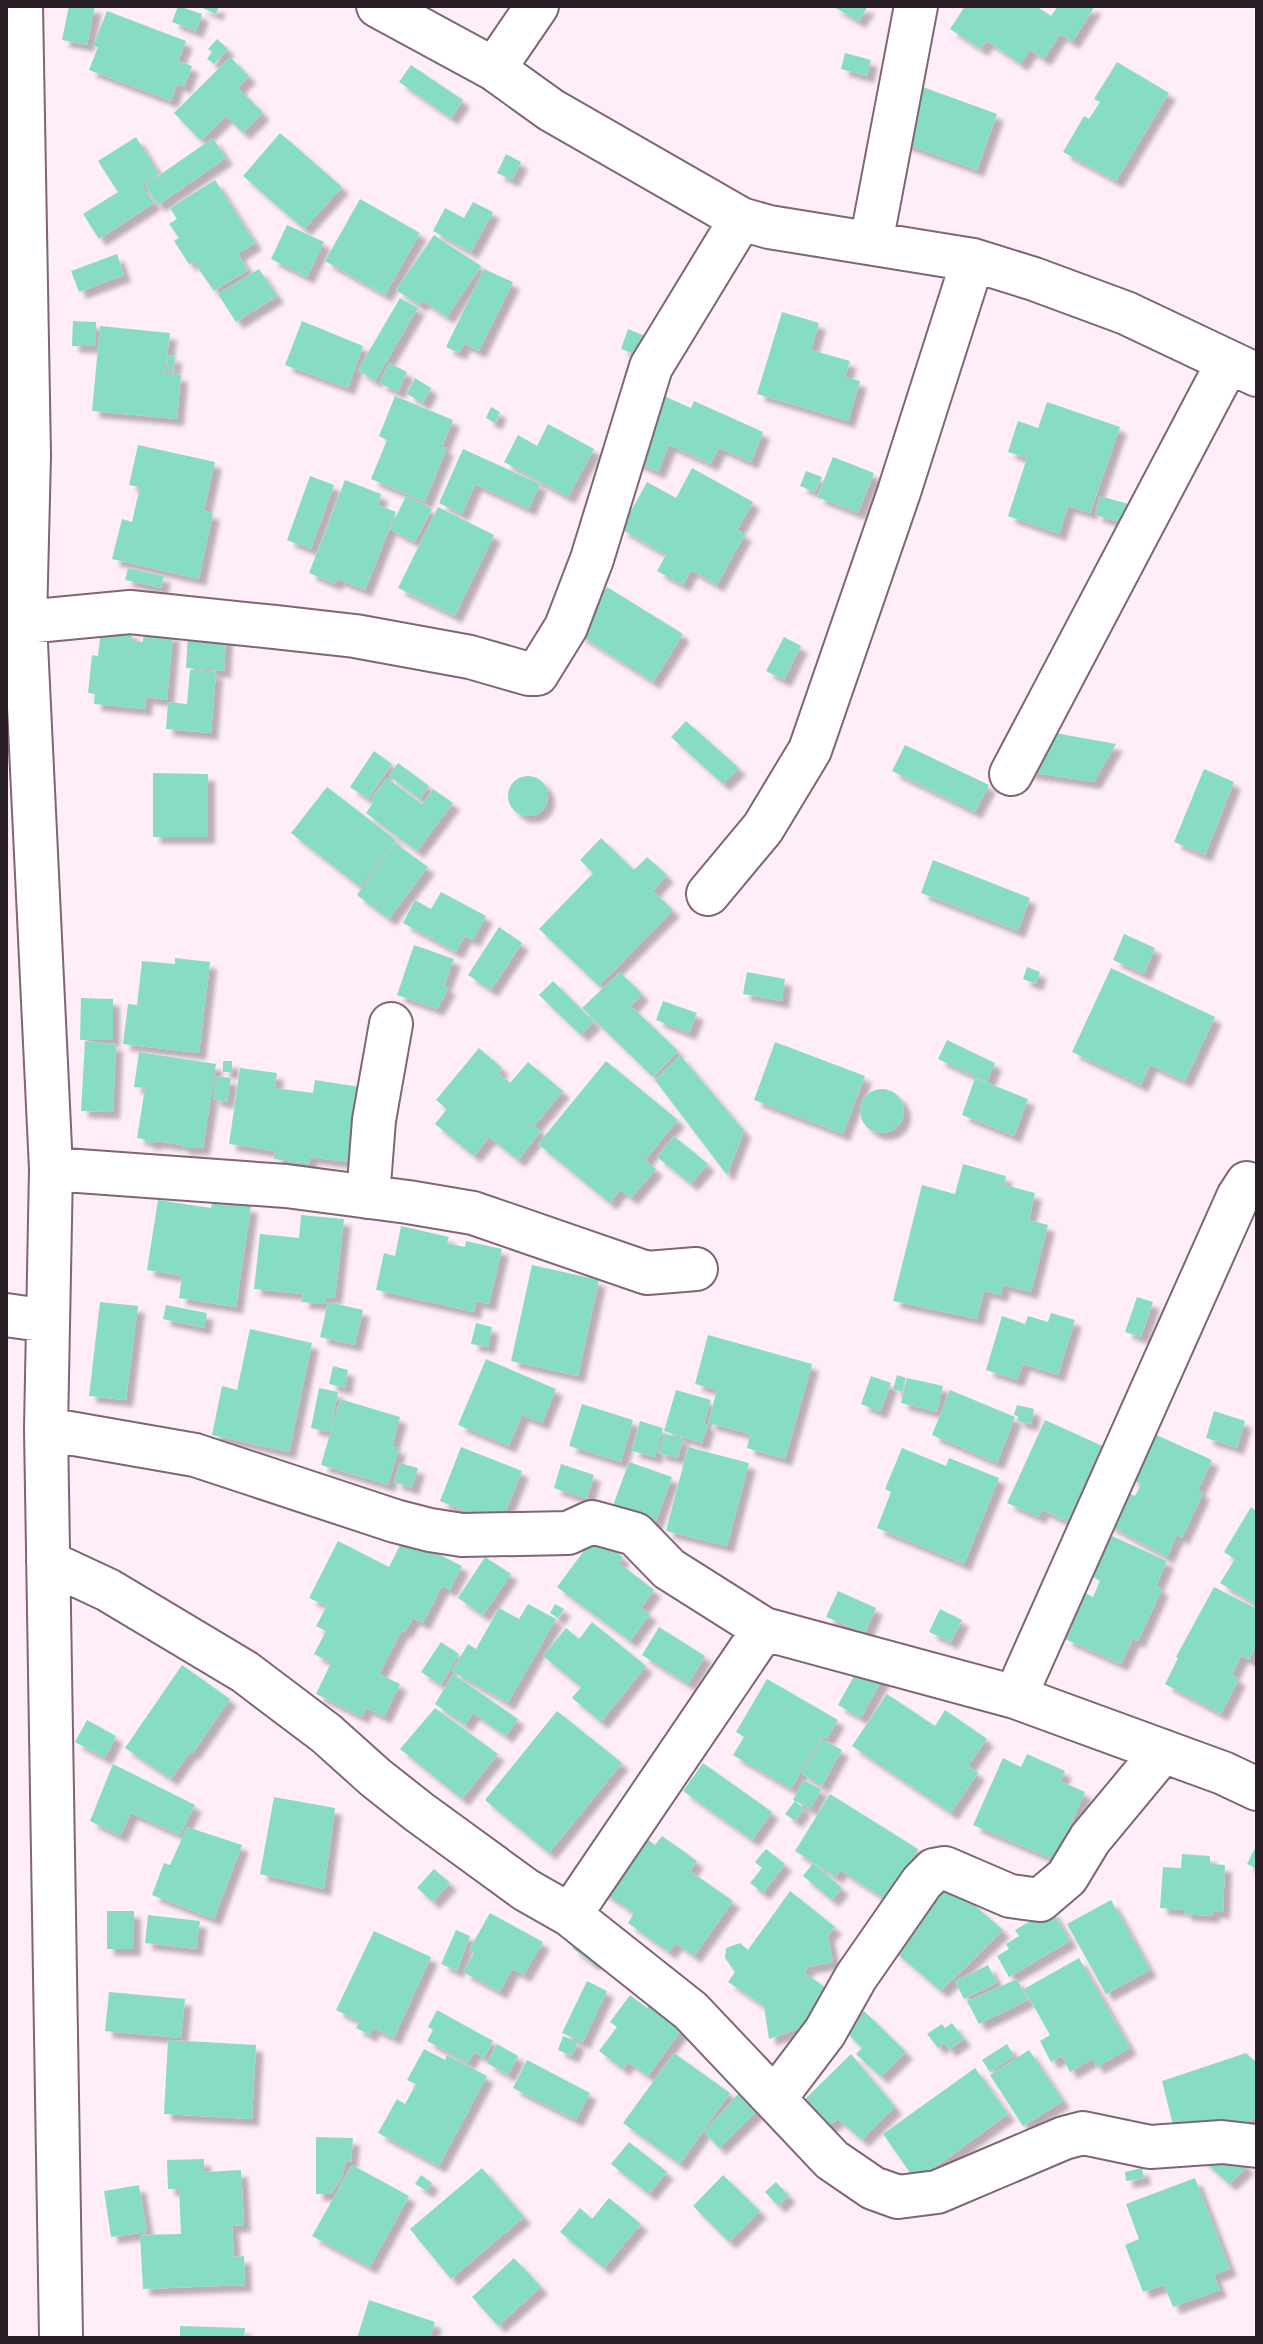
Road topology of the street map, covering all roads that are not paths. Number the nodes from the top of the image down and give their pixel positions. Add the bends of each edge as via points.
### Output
1 (21, 6) edge
2 (378, 6) edge
3 (537, 6) edge
4 (916, 6) edge
5 (494, 69) junction
6 (741, 219) junction
7 (871, 243) junction
8 (973, 260) junction
9 (1242, 369) edge
10 (25, 622) junction
11 (1011, 774) dead end
12 (708, 894) dead end
13 (391, 1024) dead end
14 (51, 1169) junction
15 (1257, 1187) edge
16 (368, 1197) junction
17 (696, 1269) dead end
18 (6, 1315) edge
19 (48, 1321) junction
20 (46, 1429) junction
21 (48, 1562) junction
22 (764, 1629) junction
23 (1015, 1697) junction
24 (1163, 1751) junction
25 (1257, 1789) edge
26 (570, 1915) junction
27 (775, 2098) junction
28 (1257, 2146) edge
29 (61, 2338) edge

1 - 10 street via 29,455
2 - 5 street
3 - 5 street
4 - 7 street
5 - 6 street via 551,110
6 - 7 street
6 - 10 street via 651,367 592,559 566,627 537,674 355,636 130,612
7 - 8 street
8 - 9 street via 1126,313
8 - 12 street via 810,750 763,828
9 - 11 street
10 - 14 street
13 - 16 street via 374,1120
14 - 16 street
14 - 19 street
15 - 23 street via 1247,1183 1238,1197
16 - 17 street via 473,1213 647,1273
18 - 19 street
19 - 20 street
20 - 21 street
20 - 22 street via 195,1455 430,1530 462,1535 568,1533 592,1522 635,1534 669,1569
21 - 26 street via 108,1590 245,1672 419,1812 526,1890
21 - 29 street
22 - 23 street
22 - 26 street
23 - 24 street
24 - 25 street
24 - 27 street via 1090,1839 1067,1877 1040,1900 1010,1896 945,1868 934,1870
26 - 27 street via 691,2011
27 - 28 street via 832,2160 873,2188 898,2197 937,2192 1083,2133 1150,2147 1222,2142

